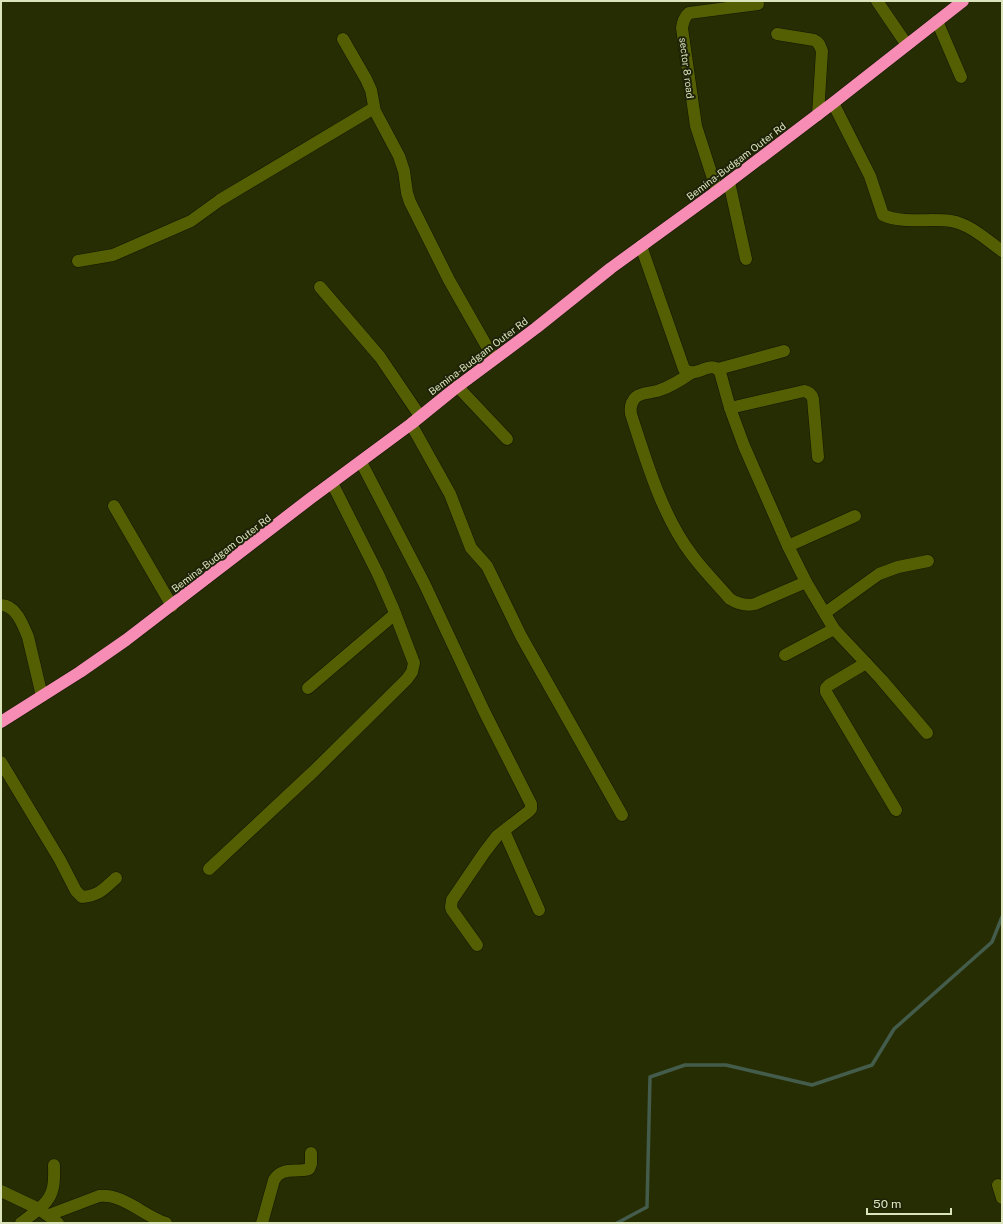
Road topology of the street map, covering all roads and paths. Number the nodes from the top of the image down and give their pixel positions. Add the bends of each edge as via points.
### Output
1 (877, 1) edge
2 (963, 1) edge
3 (758, 4) dead end
4 (937, 21) junction
5 (777, 34) dead end
6 (343, 39) dead end
7 (907, 45) junction
8 (961, 77) dead end
9 (833, 103) junction
10 (374, 108) junction
11 (818, 115) junction
12 (729, 182) junction
13 (717, 191) junction
14 (641, 246) junction
15 (1002, 251) edge
16 (746, 259) dead end
17 (78, 261) dead end
18 (320, 287) dead end
19 (784, 351) dead end
20 (494, 359) junction
21 (718, 368) junction
22 (691, 373) junction
23 (457, 386) junction
24 (730, 408) junction
25 (415, 420) junction
26 (508, 439) dead end
27 (818, 457) dead end
28 (361, 462) junction
29 (332, 483) junction
30 (114, 506) dead end
31 (855, 516) dead end
32 (788, 546) junction
33 (928, 561) dead end
34 (806, 582) junction
35 (1, 605) edge
36 (172, 606) junction
37 (825, 613) junction
38 (395, 614) junction
39 (834, 629) junction
40 (785, 655) dead end
41 (866, 663) junction
42 (308, 688) dead end
43 (42, 696) junction
44 (1, 722) edge
45 (927, 733) dead end
46 (1, 762) edge
47 (896, 810) dead end
48 (622, 815) dead end
49 (504, 831) junction
50 (209, 869) dead end
51 (116, 878) dead end
52 (539, 910) dead end
53 (477, 945) dead end
54 (311, 1153) dead end
55 (54, 1165) dead end
56 (998, 1184) dead end
57 (1, 1191) edge
58 (1002, 1198) edge
59 (39, 1209) junction
60 (54, 1219) edge
61 (21, 1223) edge
62 (166, 1223) edge
63 (262, 1223) edge

1 - 7 street
2 - 4 highway, Bemina-Budgam Outer Rd
3 - 13 street, sector 8 road via 688,13 683,21 694,120
4 - 7 highway, Bemina-Budgam Outer Rd
4 - 8 street
5 - 11 street via 814,40 821,46
6 - 10 street via 369,84
7 - 9 highway, Bemina-Budgam Outer Rd
9 - 11 highway, Bemina-Budgam Outer Rd
9 - 15 street via 870,176 882,214 897,219 943,220 961,224
10 - 17 street via 220,200 191,221 113,255
10 - 20 street via 399,156 410,202 455,292
11 - 12 highway, Bemina-Budgam Outer Rd
12 - 13 highway, Bemina-Budgam Outer Rd
12 - 16 street
13 - 14 highway, Bemina-Budgam Outer Rd
14 - 20 highway, Bemina-Budgam Outer Rd
14 - 22 street via 684,369
18 - 25 street via 380,357
19 - 21 street
20 - 23 highway, Bemina-Budgam Outer Rd
21 - 22 street via 712,367
21 - 24 street
22 - 34 street via 659,391 638,395 630,409 648,466 672,521 691,555 735,602 755,604
23 - 25 highway, Bemina-Budgam Outer Rd
23 - 26 street
24 - 27 street via 808,392 813,399
24 - 32 street
25 - 28 highway, Bemina-Budgam Outer Rd
25 - 48 street via 450,494 470,548 487,566 521,636
28 - 29 highway, Bemina-Budgam Outer Rd
28 - 49 street via 424,583 484,711 530,800 531,809
29 - 36 highway, Bemina-Budgam Outer Rd
29 - 38 street via 378,574
30 - 36 street
31 - 32 street
32 - 34 street
33 - 37 street via 879,574
34 - 37 street
35 - 43 street via 13,609 25,630
36 - 43 highway, Bemina-Budgam Outer Rd via 121,644
37 - 39 street
38 - 42 street
38 - 50 street via 414,663 407,679
39 - 40 street
39 - 41 street
41 - 45 street
41 - 47 street via 829,685 826,692
43 - 44 highway, Bemina-Budgam Outer Rd
46 - 51 street via 76,891 82,897 91,896 99,893
49 - 52 street
49 - 53 street via 484,853 451,904 452,910
54 - 63 street via 309,1169 285,1171 277,1175
55 - 59 street via 52,1191
56 - 58 street
57 - 59 street
59 - 60 street
59 - 61 street
60 - 62 street via 104,1196 130,1204 154,1219

